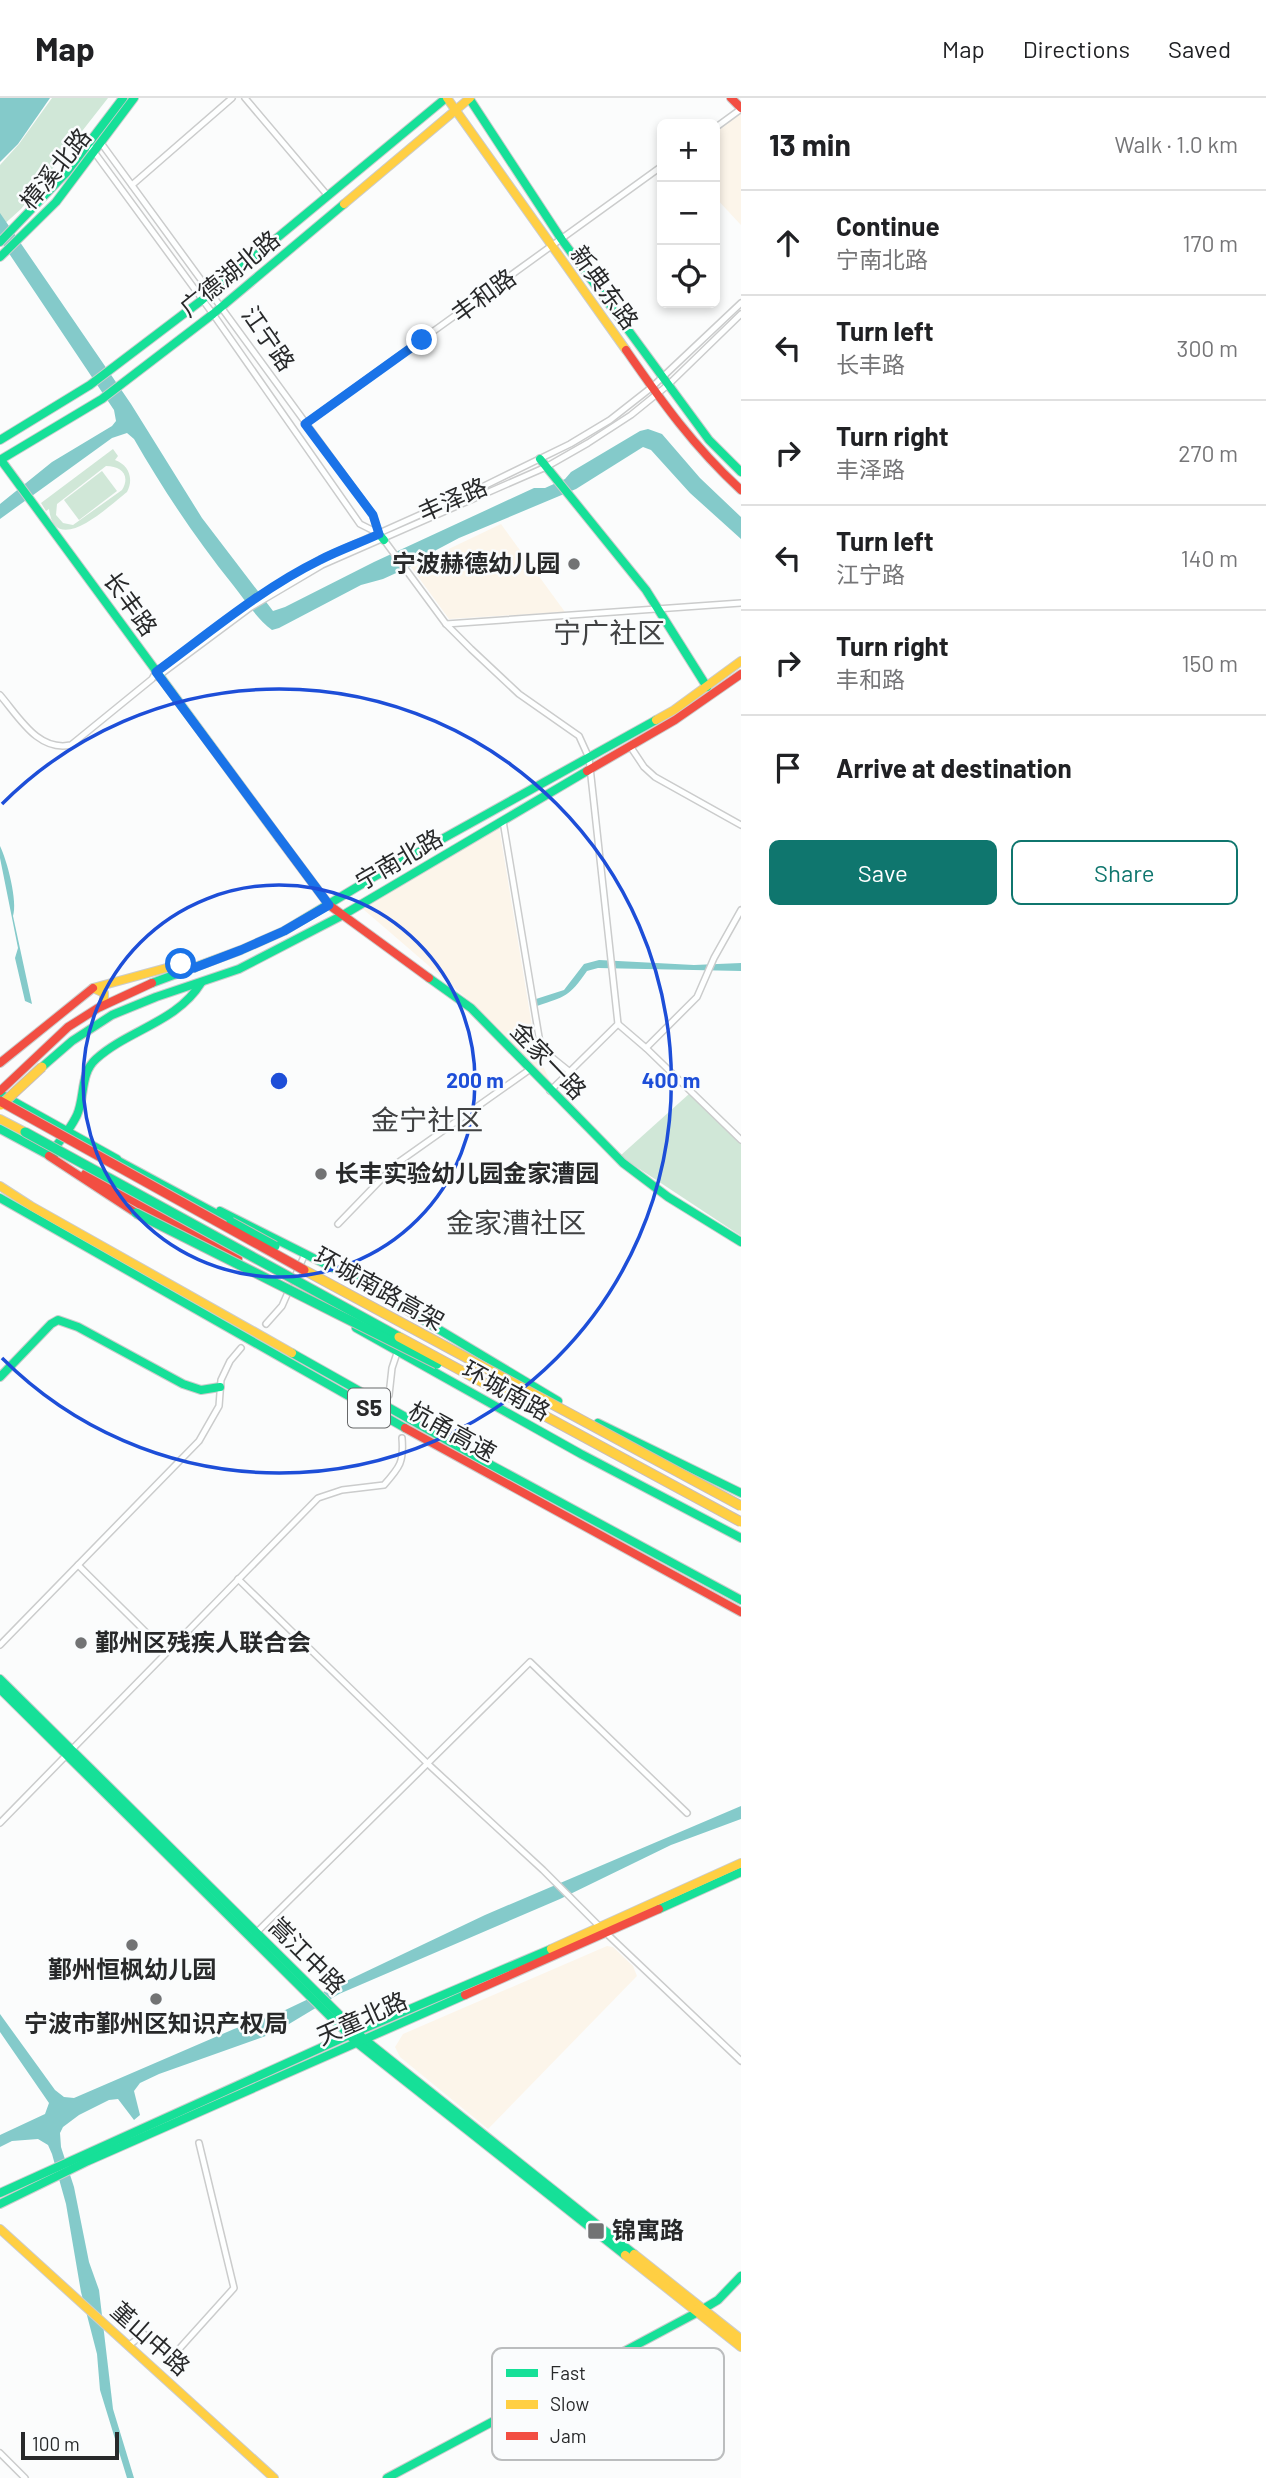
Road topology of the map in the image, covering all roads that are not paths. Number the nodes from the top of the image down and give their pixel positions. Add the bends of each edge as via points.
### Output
1 (123, 98) edge
2 (134, 98) edge
3 (232, 98) edge
4 (245, 98) edge
5 (446, 98) edge
6 (469, 98) edge
7 (731, 98) edge
8 (455, 109) junction
9 (741, 109) edge
10 (720, 124) edge
11 (98, 139) junction
12 (92, 148) junction
13 (657, 170) edge
14 (132, 184) junction
15 (328, 196) junction
16 (562, 240) junction
17 (0, 242) edge
18 (551, 247) junction
19 (2, 255) edge
20 (211, 293) junction
21 (202, 300) junction
22 (741, 303) edge
23 (222, 307) junction
24 (213, 314) junction
25 (741, 314) edge
26 (666, 381) junction
27 (654, 391) junction
28 (305, 424) junction
29 (0, 440) edge
30 (0, 460) edge
31 (543, 463) junction
32 (741, 472) edge
33 (741, 490) edge
34 (383, 539) junction
35 (741, 603) edge
36 (249, 605) junction
37 (657, 608) junction
38 (446, 624) junction
39 (741, 661) edge
40 (741, 674) edge
41 (156, 676) junction
42 (707, 687) junction
43 (0, 695) edge
44 (630, 746) junction
45 (589, 758) junction
46 (590, 770) junction
47 (503, 821) junction
48 (741, 825) edge
49 (329, 905) junction
50 (741, 910) edge
51 (343, 915) junction
52 (194, 968) junction
53 (201, 983) junction
54 (93, 988) junction
55 (175, 991) junction
56 (180, 1005) junction
57 (98, 1008) junction
58 (618, 1024) junction
59 (646, 1048) junction
60 (0, 1063) edge
61 (529, 1070) junction
62 (570, 1073) junction
63 (550, 1091) junction
64 (0, 1092) edge
65 (0, 1101) edge
66 (0, 1107) edge
67 (0, 1119) edge
68 (0, 1129) edge
69 (66, 1132) junction
70 (741, 1140) edge
71 (87, 1144) junction
72 (49, 1156) junction
73 (0, 1186) edge
74 (0, 1198) edge
75 (338, 1224) dead end
76 (741, 1242) edge
77 (305, 1254) junction
78 (289, 1289) junction
79 (417, 1317) junction
80 (265, 1324) dead end
81 (241, 1348) dead end
82 (397, 1353) junction
83 (0, 1377) edge
84 (501, 1377) junction
85 (220, 1387) junction
86 (502, 1392) junction
87 (389, 1395) dead end
88 (401, 1438) dead end
89 (741, 1493) edge
90 (741, 1505) edge
91 (741, 1522) edge
92 (741, 1538) edge
93 (78, 1565) junction
94 (238, 1578) junction
95 (741, 1600) edge
96 (741, 1612) edge
97 (0, 1644) edge
98 (166, 1652) junction
99 (0, 1679) edge
100 (0, 1689) edge
101 (70, 1752) junction
102 (428, 1764) junction
103 (687, 1813) dead end
104 (0, 1823) edge
105 (741, 1863) edge
106 (741, 1872) edge
107 (686, 1893) junction
108 (606, 1928) junction
109 (254, 1935) junction
110 (356, 2037) junction
111 (741, 2061) edge
112 (199, 2143) dead end
113 (50, 2175) junction
114 (0, 2193) edge
115 (0, 2204) edge
116 (0, 2229) edge
117 (741, 2276) edge
118 (700, 2310) junction
119 (741, 2339) edge
120 (128, 2346) junction
121 (741, 2347) edge
122 (629, 2348) edge
123 (492, 2422) edge
124 (0, 2453) edge
125 (26, 2478) edge
126 (274, 2478) edge
127 (387, 2478) edge

1 - 11 main road, 樟溪北路
2 - 11 main road, 樟溪北路
3 - 14 street
4 - 15 street
5 - 8 main road, 新典东路
5 - 15 main road, 广德湖北路
6 - 8 main road, 广德湖北路
6 - 16 main road, 新典东路
7 - 9 main road
8 - 18 main road, 新典东路
8 - 23 main road, 广德湖北路
9 - 10 street
11 - 12 main road, 樟溪北路
11 - 14 street, 江宁路
12 - 17 main road, 樟溪北路
12 - 19 main road, 樟溪北路 via 51,209
12 - 21 street, 江宁路
13 - 16 street, 丰和路
14 - 20 street, 江宁路
15 - 20 main road, 广德湖北路
16 - 18 street, 丰和路
16 - 26 main road, 新典东路
18 - 27 main road, 新典东路
18 - 28 street, 丰和路
20 - 21 main road, 广德湖北路
20 - 23 street, 江宁路
21 - 24 street, 江宁路
21 - 29 main road, 广德湖北路 via 90,385
22 - 26 street, 丰泽路
23 - 24 main road, 广德湖北路
23 - 28 street, 江宁路
24 - 30 main road, 广德湖北路 via 102,399
24 - 34 street, 江宁路 via 360,524
25 - 26 street, 丰泽路
26 - 27 street, 丰泽路
26 - 27 street, 丰泽路
26 - 32 main road, 新典东路 via 709,440
27 - 31 street, 丰泽路
27 - 31 street, 丰泽路 via 631,415
27 - 33 main road, 新典东路 via 681,428
28 - 34 street, 江宁路 via 373,515
30 - 41 main road, 长丰路
31 - 34 street, 丰泽路
31 - 34 street, 丰泽路
31 - 37 main road
34 - 36 street, 丰泽路
34 - 36 street, 丰泽路 via 319,560
34 - 38 street
35 - 37 street
36 - 41 street, 丰泽路
37 - 38 street
37 - 42 main road
38 - 45 street via 519,694 579,736
39 - 42 main road, 宁南北路
40 - 44 main road, 宁南北路
41 - 43 street, 丰泽路 via 63,747 35,736
41 - 49 main road, 长丰路
42 - 45 main road, 宁南北路
44 - 46 main road, 宁南北路
44 - 48 street via 655,777
45 - 46 street
45 - 49 main road, 宁南北路
46 - 47 main road, 宁南北路
46 - 58 street
47 - 51 main road, 宁南北路
47 - 62 street via 540,1043
49 - 51 main road, 金家一路
49 - 52 main road, 宁南北路 via 284,931
50 - 59 street via 697,998
51 - 53 main road, 宁南北路 via 239,969
51 - 61 main road, 金家一路 via 471,1008
52 - 54 main road via 181,964
52 - 57 main road, 宁南北路
53 - 55 main road, 宁南北路
53 - 56 main road
54 - 57 main road via 104,993 104,1003
54 - 60 main road
55 - 56 main road
55 - 66 main road, 宁南北路, bridge via 112,1015 72,1041
56 - 69 main road via 93,1062 78,1114
57 - 64 main road, 宁南北路 via 68,1027
58 - 59 street
58 - 62 street
59 - 70 street
61 - 63 main road, 金家一路
61 - 75 street via 396,1164
62 - 63 street
63 - 76 main road, 金家一路 via 622,1163
64 - 69 main road, 环城南路
65 - 84 main road, 环城南路高架, bridge
67 - 86 main road, 环城南路高架, bridge
68 - 72 main road, 环城南路
69 - 71 main road, 环城南路
69 - 72 main road
71 - 77 main road, 环城南路
71 - 84 main road, bridge
72 - 78 main road, 环城南路
72 - 86 main road, bridge via 136,1213 416,1355
73 - 95 main road, 杭甬高速 / S5 via 482,1460
74 - 96 main road, 杭甬高速 / S5 via 475,1468
77 - 78 street
77 - 79 main road, 环城南路
78 - 80 street via 282,1306
78 - 82 main road, 环城南路
79 - 82 street
79 - 89 main road, 环城南路 via 576,1412
81 - 85 street via 230,1361
82 - 87 street
82 - 92 main road, 环城南路
83 - 85 main road via 58,1320 183,1384 201,1390
84 - 90 main road, 环城南路高架, bridge
85 - 93 street via 219,1406 199,1441
86 - 91 main road, 环城南路高架, bridge
88 - 94 street via 403,1455 398,1469 384,1485 317,1498
93 - 97 street
93 - 98 street
94 - 98 street
94 - 102 street
98 - 101 street
99 - 101 main road, 嵩江中路
100 - 101 main road, 嵩江中路
101 - 104 street
101 - 109 main road, 嵩江中路
102 - 103 street via 530,1662
102 - 108 street
102 - 109 street
105 - 107 main road, 天童北路
106 - 107 main road, 天童北路
107 - 108 main road, 天童北路
108 - 110 main road, 天童北路
108 - 111 street
109 - 110 main road, 嵩江中路
109 - 110 main road, 嵩江中路 via 327,2014
110 - 113 main road, 天童北路
110 - 113 main road via 75,2159
110 - 118 main road, 嵩江中路
112 - 120 street via 233,2288 171,2358 144,2334
113 - 114 main road
113 - 115 main road, 天童北路
116 - 120 main road, 堇山中路
117 - 118 main road via 718,2300
118 - 119 main road, 嵩江中路
118 - 121 main road, 嵩江中路
118 - 122 main road
120 - 126 main road, 堇山中路
123 - 127 main road
124 - 125 street

